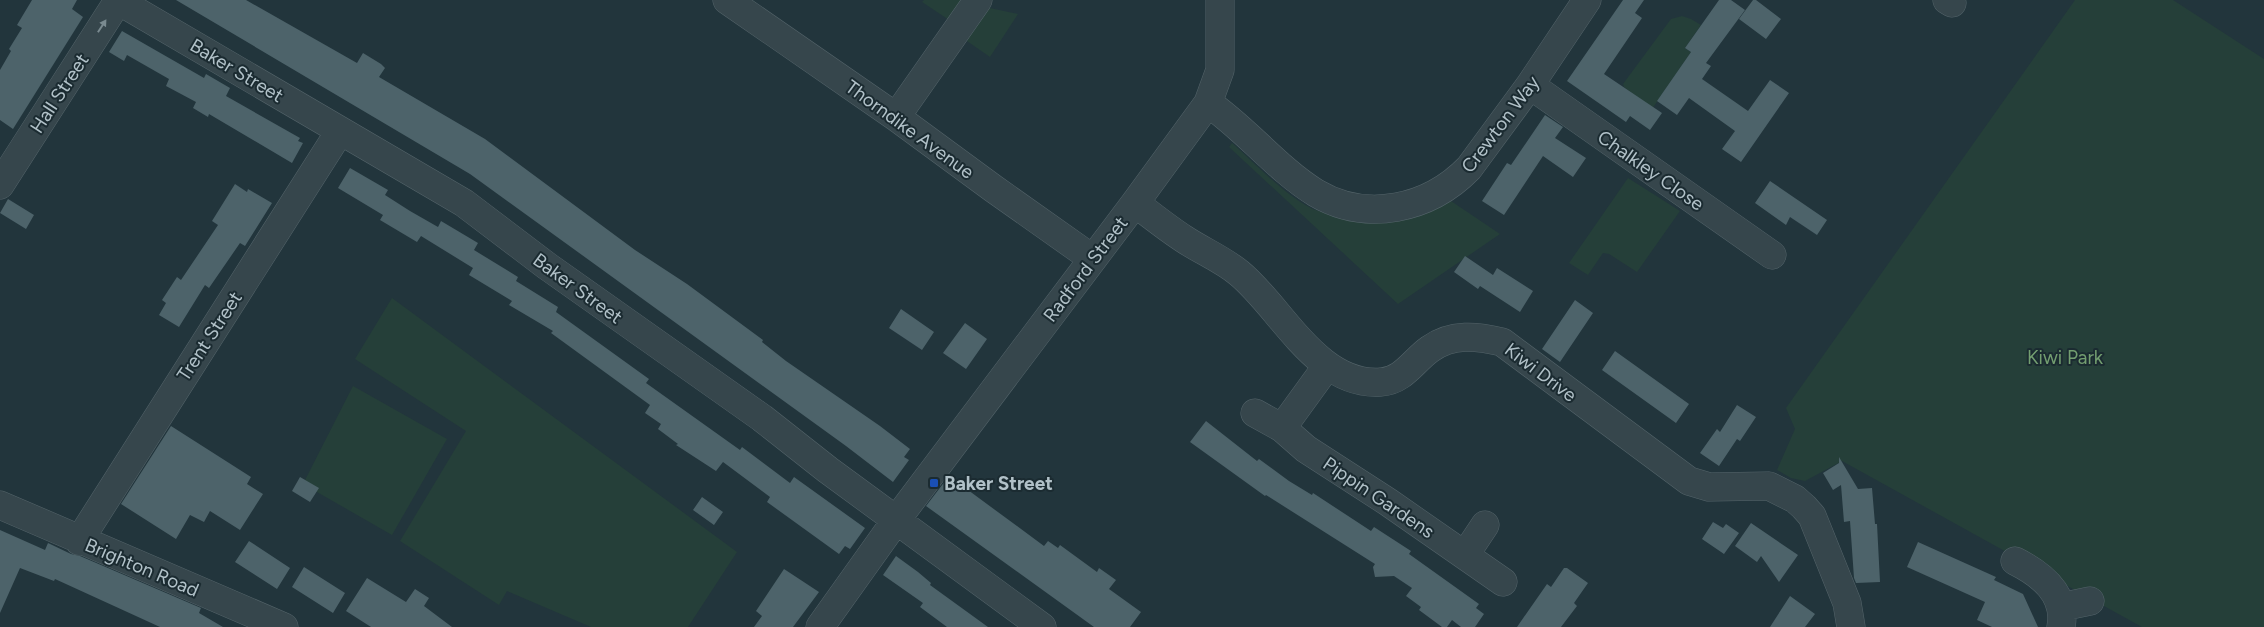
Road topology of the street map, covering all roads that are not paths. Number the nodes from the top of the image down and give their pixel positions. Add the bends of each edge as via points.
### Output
1 (117, 0) edge
2 (727, 0) edge
3 (978, 0) edge
4 (1220, 0) edge
5 (1587, 0) edge
6 (1530, 85) junction
7 (1208, 103) junction
8 (896, 117) junction
9 (340, 131) junction
10 (0, 185) edge
11 (1135, 203) junction
12 (1772, 255) dead end
13 (1093, 259) junction
14 (1327, 366) junction
15 (1255, 413) dead end
16 (1282, 428) junction
17 (0, 505) edge
18 (897, 519) junction
19 (1485, 525) dead end
20 (79, 541) junction
21 (1465, 555) junction
22 (2015, 561) dead end
23 (1503, 582) dead end
24 (2090, 601) dead end
25 (2061, 617) edge
26 (284, 627) edge
27 (820, 627) edge
28 (1042, 627) edge
29 (1851, 627) edge

1 - 9 street, Baker Street
10 -> 1 street, Hall Street
2 - 8 street, Thorndike Avenue
3 - 8 street
4 - 7 street, Radford Street via 1220,70
5 - 6 street, Crewton Way
6 - 7 street, Crewton Way via 1458,179 1428,197 1392,209 1362,208 1317,193
6 - 12 street, Chalkley Close
7 - 11 street, Radford Street
8 - 13 street, Thorndike Avenue
9 - 18 street, Baker Street via 464,203
9 - 20 street, Trent Street
11 - 13 street, Radford Street
11 - 14 street, Kiwi Drive via 1240,274
13 - 18 street, Radford Street
14 - 16 street
14 - 29 street, Kiwi Drive via 1358,379 1381,382 1400,375 1430,348 1458,337 1473,336 1502,342 1689,481 1709,487 1768,486 1795,499 1812,516 1847,603
15 - 16 street, Pippin Gardens
16 - 21 street, Pippin Gardens via 1306,449
17 - 20 street, Brighton Road
18 - 27 street, Radford Street
18 - 28 street, Baker Street
19 - 21 street
20 - 26 street, Brighton Road
21 - 23 street, Pippin Gardens
22 - 25 street via 2036,572 2047,583
24 - 25 street

